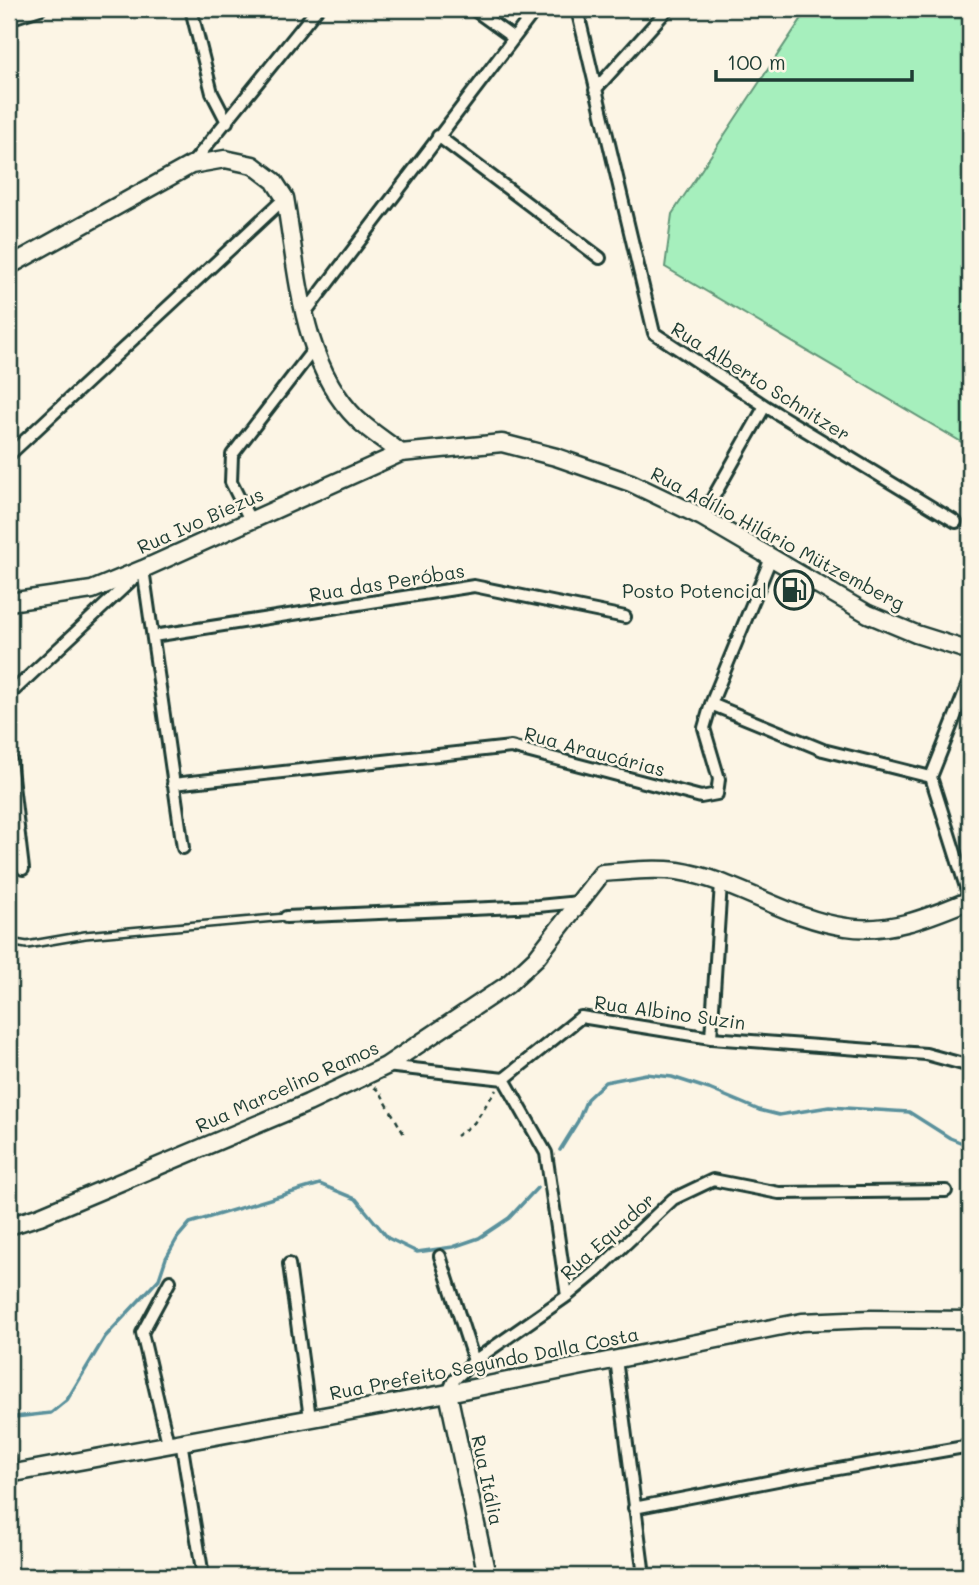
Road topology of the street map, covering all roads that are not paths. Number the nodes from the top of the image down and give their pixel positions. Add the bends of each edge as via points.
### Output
1 (40, 9) edge
2 (191, 9) edge
3 (317, 9) edge
4 (473, 9) edge
5 (536, 9) edge
6 (577, 9) edge
7 (668, 9) edge
8 (9, 19) edge
9 (512, 37) junction
10 (595, 90) junction
11 (227, 122) junction
12 (438, 136) junction
13 (191, 165) junction
14 (285, 198) junction
15 (600, 257) dead end
16 (9, 266) edge
17 (305, 313) junction
18 (313, 351) junction
19 (765, 406) junction
20 (401, 453) junction
21 (9, 455) edge
22 (702, 517) junction
23 (250, 520) junction
24 (956, 522) dead end
25 (771, 558) junction
26 (144, 569) junction
27 (9, 602) edge
28 (625, 617) dead end
29 (153, 636) junction
30 (970, 651) edge
31 (970, 679) edge
32 (9, 695) edge
33 (711, 704) junction
34 (9, 751) edge
35 (930, 777) junction
36 (173, 784) junction
37 (183, 848) dead end
38 (23, 869) dead end
39 (720, 883) junction
40 (970, 900) edge
41 (579, 902) junction
42 (286, 918) joint
43 (9, 942) edge
44 (711, 1038) junction
45 (386, 1066) junction
46 (970, 1066) edge
47 (503, 1079) junction
48 (946, 1191) dead end
49 (9, 1226) edge
50 (440, 1256) dead end
51 (289, 1264) dead end
52 (170, 1281) dead end
53 (567, 1296) junction
54 (970, 1320) edge
55 (616, 1359) junction
56 (474, 1361) junction
57 (448, 1393) junction
58 (310, 1418) junction
59 (175, 1442) junction
60 (970, 1446) edge
61 (10, 1469) edge
62 (634, 1508) junction
63 (203, 1576) edge
64 (487, 1576) edge
65 (644, 1576) edge

1 - 8 street
2 - 11 street via 212,93
3 - 11 street
4 - 9 street
5 - 9 street
6 - 10 street, Rua Alberto Schnitzer
7 - 10 street
9 - 12 street
10 - 19 street, Rua Alberto Schnitzer via 654,333
11 - 13 street
12 - 15 street
12 - 17 street
13 - 14 main road via 225,159 253,166 274,181
13 - 16 main road
14 - 17 main road
14 - 21 street
17 - 18 main road
18 - 20 main road via 329,383 358,419
18 - 23 street via 232,454 231,482
19 - 22 street
19 - 24 street, Rua Alberto Schnitzer
20 - 22 main road, Rua Adílio Hilário Mützemberg via 502,443 631,484
20 - 23 main road, Rua Ivo Biezus
22 - 25 main road, Rua Adílio Hilário Mützemberg
23 - 26 main road, Rua Ivo Biezus
25 - 30 main road, Rua Adílio Hilário Mützemberg via 868,614
25 - 33 street, Rua Araucárias
26 - 27 main road, Rua Ivo Biezus via 92,590
26 - 29 street
26 - 32 street
28 - 29 street, Rua das Peróbas via 474,586
29 - 36 street
31 - 35 street
33 - 35 street via 823,750
33 - 36 street, Rua Araucárias via 705,728 719,779 717,794 701,797 511,747
34 - 38 street
35 - 40 street
36 - 37 street
39 - 40 main road, Rua Marcelino Ramos via 845,928 914,922
39 - 41 main road, Rua Marcelino Ramos via 678,872 602,873
39 - 44 street
41 - 42 street
41 - 45 main road, Rua Marcelino Ramos via 536,958 507,985
42 - 43 lane via 110,932 27,944
44 - 46 street, Rua Albino Suzin via 926,1054
44 - 47 street, Rua Albino Suzin via 581,1017
45 - 47 street
45 - 49 main road, Rua Marcelino Ramos
47 - 53 street via 546,1153
48 - 53 street, Rua Equador via 779,1193 713,1180 673,1199
50 - 56 street
51 - 58 street
52 - 59 street via 142,1333
53 - 56 street, Rua Equador
54 - 55 main road, Rua Prefeito Segundo Dalla Costa via 802,1322
55 - 57 main road, Rua Prefeito Segundo Dalla Costa
55 - 62 street
56 - 57 street, Rua Equador via 453,1381
57 - 58 main road, Rua Prefeito Segundo Dalla Costa
57 - 64 main road, Rua Itália
58 - 59 main road, Rua Prefeito Segundo Dalla Costa
59 - 61 main road, Rua Prefeito Segundo Dalla Costa
59 - 63 street
60 - 62 street
62 - 65 street

